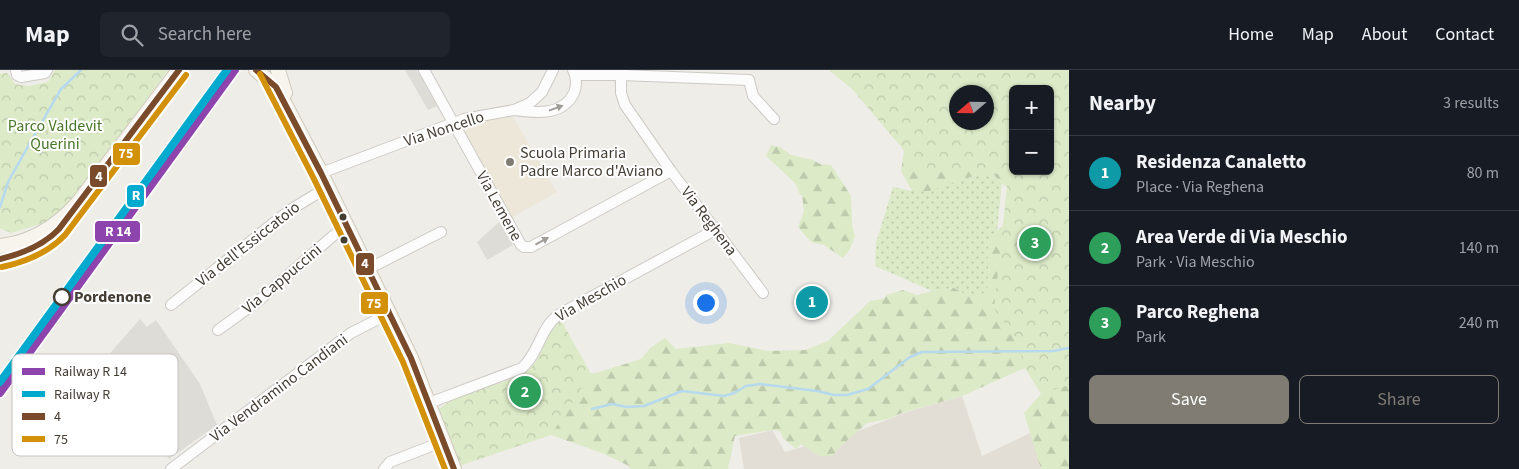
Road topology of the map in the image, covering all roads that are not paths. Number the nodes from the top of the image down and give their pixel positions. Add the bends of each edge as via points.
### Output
1 (16, 70) edge
2 (47, 70) edge
3 (179, 70) edge
4 (256, 70) edge
5 (268, 70) edge
6 (278, 70) edge
7 (424, 70) edge
8 (553, 70) edge
9 (574, 72) edge
10 (622, 72) edge
11 (276, 87) junction
12 (514, 110) junction
13 (774, 119) dead end
14 (453, 122) junction
15 (301, 133) junction
16 (671, 171) junction
17 (321, 173) junction
18 (328, 187) junction
19 (348, 228) junction
20 (715, 230) junction
21 (441, 232) dead end
22 (0, 246) edge
23 (368, 269) junction
24 (763, 293) dead end
25 (171, 305) dead end
26 (390, 313) junction
27 (218, 330) dead end
28 (429, 403) junction
29 (444, 441) junction
30 (171, 469) edge
31 (384, 469) edge
32 (454, 469) edge

1 - 2 street via 21,78
3 - 22 main road via 68,214 29,241
4 - 11 main road
5 - 11 street
6 - 15 main road
7 - 14 street, Via Lemene
8 - 12 street, Via Noncello via 542,92 530,103
9 - 10 street
12 -> 9 street via 538,112 562,107 575,90
10 - 13 street via 749,80 753,96
10 - 16 street, Via Reghena via 621,93 625,105
11 - 15 main road
12 - 14 street, Via Noncello
14 -> 16 street, Via Lemene via 524,247 531,247
14 - 17 street, Via Noncello
15 - 17 main road
16 - 20 street, Via Reghena
17 - 18 main road
18 - 19 main road
18 - 25 street, Via dell'Essiccatoio via 290,210
19 - 23 main road
19 - 27 street, Via Cappuccini via 334,235 257,302
20 - 24 street, Via Reghena
20 - 28 street, Via Meschio via 558,315 548,324 532,358 522,368
21 - 23 street
23 - 26 main road
26 - 28 main road
26 - 30 street, Via Vendramino Candiani via 345,338
28 - 29 main road
29 - 31 street via 390,462
29 - 32 main road

